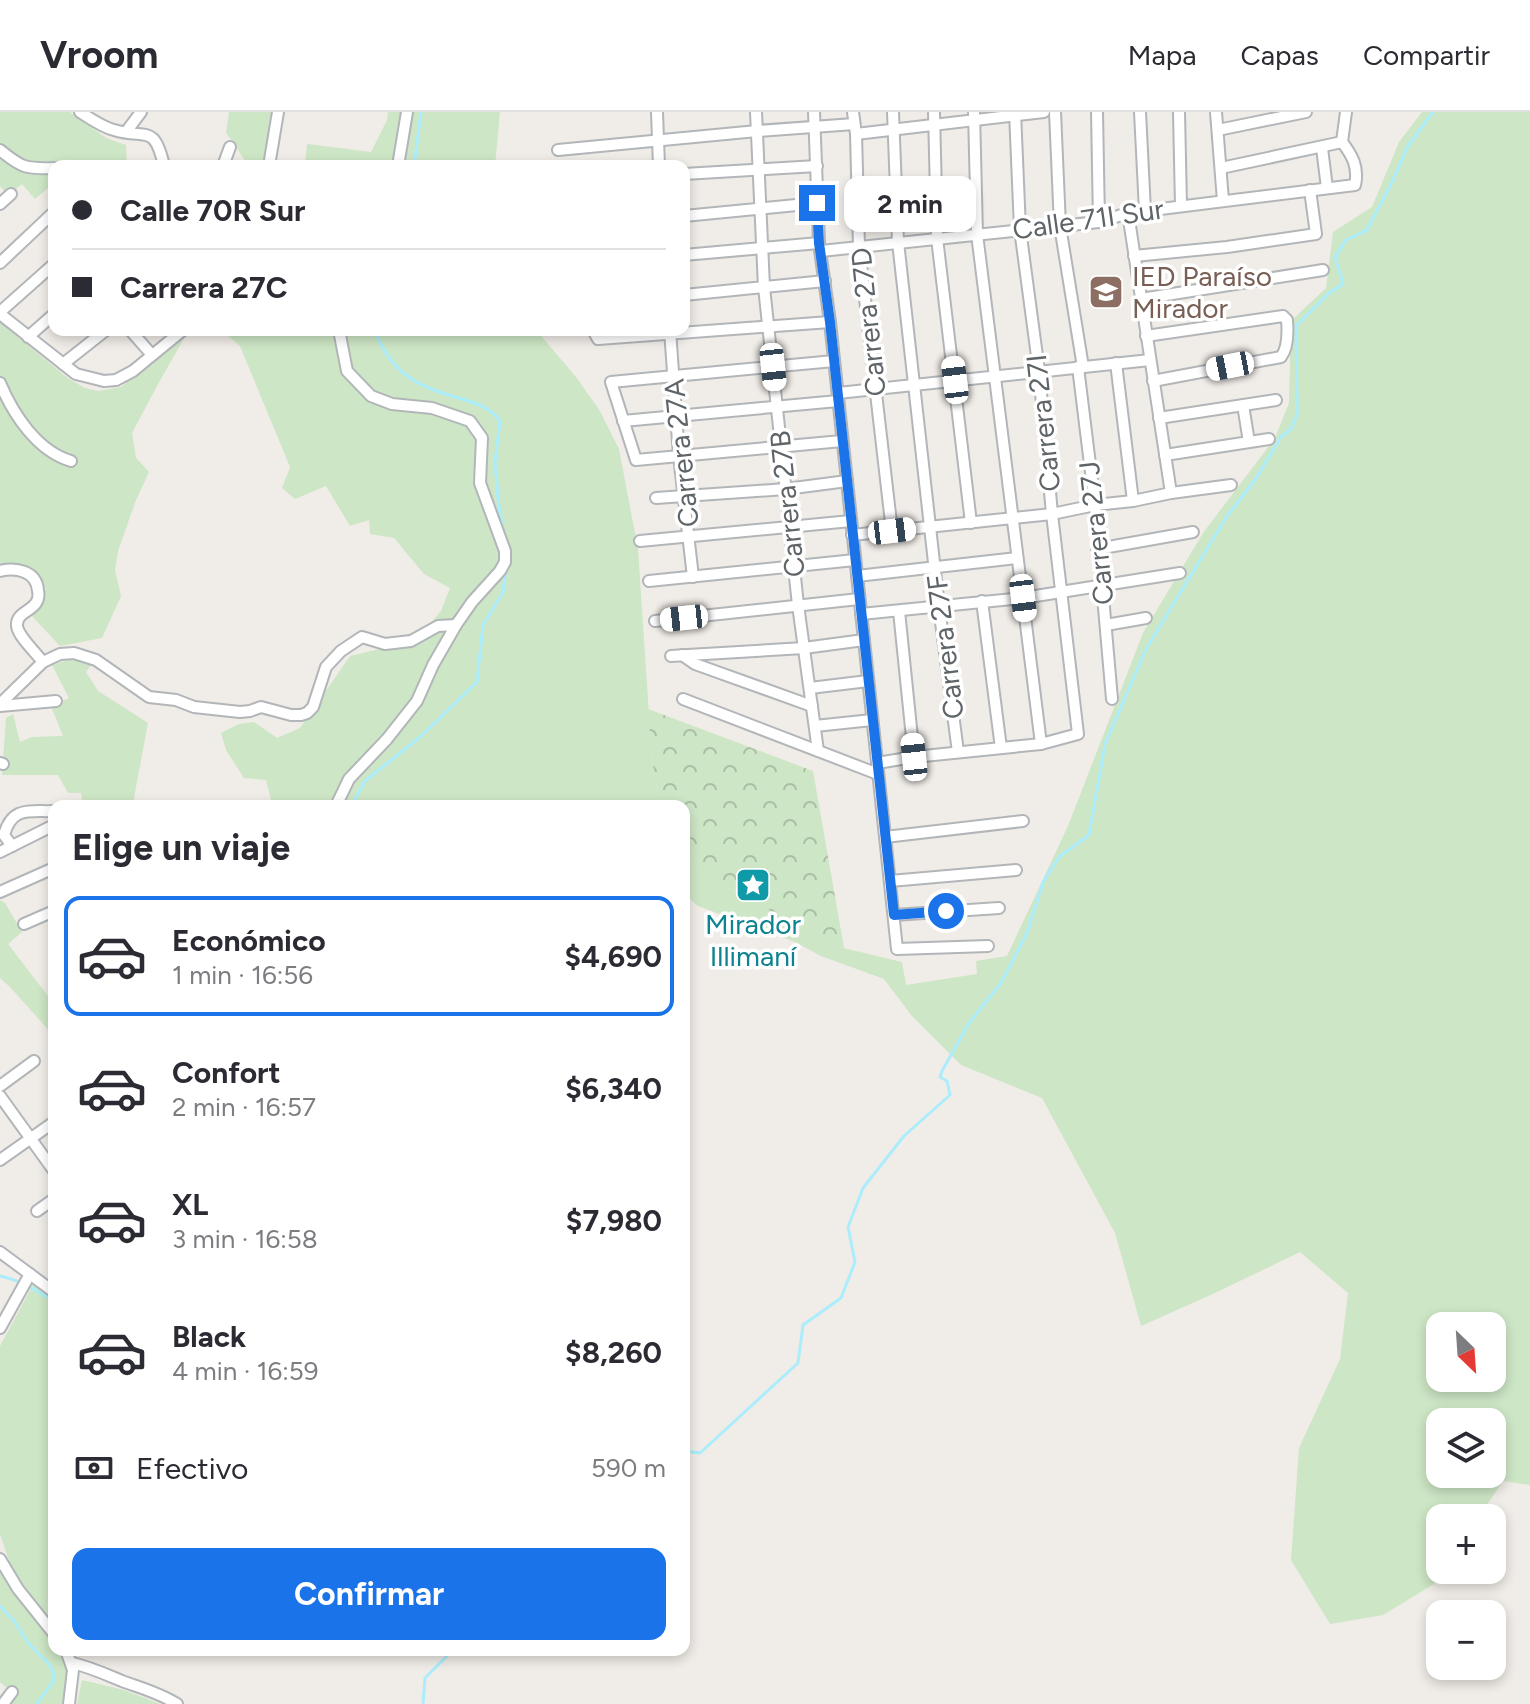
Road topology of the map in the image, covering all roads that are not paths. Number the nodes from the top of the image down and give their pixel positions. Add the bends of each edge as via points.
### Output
1 (141, 112) edge
2 (278, 112) edge
3 (407, 112) edge
4 (657, 112) edge
5 (756, 112) edge
6 (814, 112) edge
7 (853, 112) edge
8 (893, 112) edge
9 (934, 112) edge
10 (1044, 112) edge
11 (1055, 112) edge
12 (1097, 112) edge
13 (1140, 112) edge
14 (1179, 112) edge
15 (1216, 112) edge
16 (1306, 112) edge
17 (1346, 112) edge
18 (84, 113) edge
19 (1015, 114) edge
20 (974, 116) edge
21 (934, 125) junction
22 (814, 127) junction
23 (855, 129) junction
24 (894, 130) junction
25 (1218, 130) junction
26 (757, 131) junction
27 (126, 132) junction
28 (658, 141) junction
29 (1342, 142) junction
30 (230, 147) dead end
31 (1322, 148) junction
32 (0, 150) edge
33 (558, 150) dead end
34 (162, 160) edge
35 (226, 160) edge
36 (270, 160) edge
37 (399, 160) edge
38 (659, 160) edge
39 (817, 166) junction
40 (48, 168) edge
41 (759, 168) junction
42 (1221, 168) junction
43 (690, 174) edge
44 (1327, 188) junction
45 (1310, 190) junction
46 (11, 194) dead end
47 (1223, 201) junction
48 (817, 203) junction
49 (0, 204) edge
50 (1181, 206) junction
51 (760, 209) junction
52 (1145, 211) junction
53 (1128, 213) junction
54 (690, 215) edge
55 (48, 218) edge
56 (1099, 222) junction
57 (1060, 226) junction
58 (1020, 229) junction
59 (977, 234) junction
60 (937, 238) junction
61 (898, 242) junction
62 (820, 247) junction
63 (859, 247) junction
64 (762, 248) junction
65 (690, 254) edge
66 (1134, 256) junction
67 (0, 263) edge
68 (48, 269) edge
69 (1323, 270) dead end
70 (825, 281) junction
71 (764, 287) junction
72 (690, 294) edge
73 (1141, 299) junction
74 (0, 313) edge
75 (48, 319) edge
76 (830, 322) junction
77 (768, 326) junction
78 (690, 331) edge
79 (98, 336) edge
80 (135, 336) edge
81 (176, 336) edge
82 (340, 336) edge
83 (670, 336) edge
84 (1146, 336) junction
85 (28, 337) junction
86 (152, 355) junction
87 (1150, 360) junction
88 (834, 361) junction
89 (1116, 363) junction
90 (63, 364) junction
91 (773, 367) junction
92 (1080, 367) junction
93 (1039, 371) junction
94 (673, 376) junction
95 (996, 376) junction
96 (955, 380) junction
97 (1153, 381) junction
98 (0, 383) edge
99 (915, 384) junction
100 (876, 389) junction
101 (838, 397) junction
102 (1276, 400) dead end
103 (1243, 405) junction
104 (777, 407) junction
105 (676, 416) junction
106 (1159, 418) junction
107 (623, 421) junction
108 (1269, 439) dead end
109 (842, 441) junction
110 (1249, 442) junction
111 (781, 447) junction
112 (1165, 455) junction
113 (679, 456) junction
114 (71, 461) dead end
115 (847, 481) junction
116 (1231, 485) dead end
117 (786, 489) junction
118 (1171, 493) junction
119 (684, 497) junction
120 (656, 498) dead end
121 (1133, 501) junction
122 (1095, 505) junction
123 (1052, 514) junction
124 (1014, 519) junction
125 (851, 521) junction
126 (971, 523) junction
127 (931, 526) junction
128 (790, 527) junction
129 (892, 531) junction
130 (1193, 532) dead end
131 (852, 535) junction
132 (689, 536) junction
133 (640, 541) dead end
134 (1097, 549) junction
135 (1017, 558) junction
136 (855, 560) junction
137 (794, 567) junction
138 (936, 567) junction
139 (4, 570) edge
140 (1180, 573) dead end
141 (857, 576) junction
142 (693, 577) junction
143 (649, 581) dead end
144 (1102, 587) junction
145 (1062, 593) junction
146 (1023, 598) junction
147 (859, 599) junction
148 (982, 601) junction
149 (798, 605) junction
150 (939, 607) junction
151 (899, 611) junction
152 (861, 614) junction
153 (1146, 618) dead end
154 (655, 621) dead end
155 (456, 625) junction
156 (1106, 625) junction
157 (864, 640) junction
158 (804, 648) junction
159 (43, 662) junction
160 (868, 681) junction
161 (810, 688) junction
162 (683, 699) dead end
163 (1112, 699) dead end
164 (56, 701) dead end
165 (0, 705) edge
166 (812, 706) junction
167 (872, 720) junction
168 (815, 726) junction
169 (1041, 744) junction
170 (1001, 748) junction
171 (818, 751) junction
172 (958, 752) junction
173 (914, 757) junction
174 (878, 768) junction
175 (339, 800) edge
176 (48, 811) edge
177 (1023, 821) dead end
178 (48, 828) edge
179 (885, 837) junction
180 (2, 838) edge
181 (12, 846) junction
182 (0, 852) edge
183 (1016, 870) dead end
184 (48, 871) edge
185 (890, 881) junction
186 (0, 892) edge
187 (999, 908) dead end
188 (48, 914) edge
189 (894, 915) junction
190 (24, 924) dead end
191 (988, 946) dead end
192 (34, 1061) dead end
193 (0, 1086) edge
194 (0, 1096) edge
195 (48, 1126) edge
196 (31, 1138) junction
197 (0, 1160) edge
198 (48, 1162) edge
199 (48, 1203) edge
200 (37, 1211) dead end
201 (0, 1252) edge
202 (15, 1263) junction
203 (0, 1268) edge
204 (28, 1278) junction
205 (48, 1289) edge
206 (0, 1328) edge
207 (0, 1559) edge
208 (48, 1626) edge
209 (69, 1656) edge
210 (72, 1663) junction
211 (12, 1692) dead end
212 (3, 1704) edge
213 (69, 1704) edge
214 (177, 1704) edge

1 - 27 street
2 - 36 street
3 - 37 street
4 - 28 street
5 - 26 street, Carrera 27B
6 - 22 street
7 - 23 street, Carrera 27D
8 - 24 street, Carrera 27F
9 - 21 street
10 - 19 street
11 - 57 street, Carrera 27J
12 - 56 street
13 - 52 street
14 - 50 street
15 - 25 street
16 - 25 street
17 - 29 street
18 - 27 street via 104,127
19 - 20 street
19 - 58 street, Carrera 27I
20 - 21 street
20 - 59 street
21 - 24 street
21 - 60 street
22 - 23 street
22 - 26 street
22 - 39 street
23 - 24 street
23 - 63 street, Carrera 27D
24 - 61 street, Carrera 27F
25 - 42 street
26 - 28 street
26 - 41 street, Carrera 27B
27 - 34 street via 152,137
28 - 33 street
28 - 38 street
29 - 31 street
29 - 44 street, Calle 71I Sur via 1354,160 1355,185
30 - 35 street
31 - 42 street
31 - 44 street
32 - 40 street via 22,166
39 - 41 street
39 - 48 street
41 - 43 street
41 - 51 street, Carrera 27B
42 - 47 street
44 - 45 street, Calle 71I Sur
45 - 47 street, Calle 71I Sur
45 - 66 street via 1316,234
46 - 49 street
47 - 50 street, Calle 71I Sur
48 - 51 street
48 - 62 street
50 - 52 street, Calle 71I Sur
51 - 54 street
51 - 64 street, Carrera 27B
52 - 53 street, Calle 71I Sur
53 - 56 street, Calle 71I Sur
53 - 66 street
55 - 67 street
56 - 57 street, Calle 71I Sur
57 - 58 street, Calle 71I Sur
57 - 92 street, Carrera 27J
58 - 59 street, Calle 71I Sur
58 - 93 street, Carrera 27I
59 - 60 street, Calle 71I Sur
59 - 95 street
60 - 61 street, Calle 71I Sur
60 - 96 street
61 - 63 street, Calle 71I Sur
61 - 99 street, Carrera 27F
62 - 63 street, Calle 71I Sur
62 - 64 street, Calle 71I Sur
62 - 70 street
63 - 100 street, Carrera 27D
64 - 65 street, Calle 71I Sur
64 - 71 street, Carrera 27B
66 - 73 street
68 - 74 street
69 - 73 street
70 - 71 street
70 - 76 street
71 - 72 street
71 - 77 street, Carrera 27B
73 - 84 street
74 - 85 street
75 - 85 street
76 - 77 street
76 - 88 street
77 - 78 street
77 - 91 street, Carrera 27B
79 - 90 street
80 - 86 street
81 - 86 street
82 - 155 street via 347,371 371,396 445,411 470,421 482,438 480,483 505,562
83 - 94 street, Carrera 27A
84 - 87 street
84 - 97 street via 1283,316 1287,320 1281,357
85 - 90 street
86 - 90 street via 116,380 85,377
87 - 89 street
87 - 97 street
88 - 91 street
88 - 101 street
89 - 92 street
89 - 121 street
91 - 94 street
91 - 104 street, Carrera 27B
92 - 93 street
92 - 122 street, Carrera 27J
93 - 95 street
93 - 123 street, Carrera 27I
94 - 105 street, Carrera 27A
94 - 107 street via 611,382
95 - 96 street
95 - 124 street
96 - 99 street
96 - 126 street
97 - 106 street
98 - 114 street via 38,441
99 - 100 street
99 - 127 street, Carrera 27F
100 - 101 street
100 - 129 street, Carrera 27D
101 - 104 street
101 - 109 street
102 - 103 street
103 - 106 street
103 - 110 street
104 - 105 street
104 - 111 street, Carrera 27B
105 - 107 street
105 - 113 street, Carrera 27A
106 - 112 street
107 - 113 street via 636,460
108 - 110 street
109 - 111 street
109 - 115 street
110 - 112 street
111 - 113 street
111 - 117 street, Carrera 27B
112 - 118 street
113 - 119 street, Carrera 27A
115 - 117 street
115 - 125 street
116 - 118 street
117 - 119 street
117 - 128 street, Carrera 27B
118 - 121 street
119 - 120 street
119 - 132 street, Carrera 27A
121 - 122 street
122 - 123 street
122 - 134 street, Carrera 27J
123 - 124 street
123 - 145 street, Carrera 27I
124 - 126 street
124 - 135 street
125 - 128 street
125 - 131 street
126 - 127 street
127 - 129 street
127 - 138 street, Carrera 27F
128 - 132 street
128 - 137 street, Carrera 27B
129 - 131 street
130 - 134 street
131 - 136 street
132 - 133 street
132 - 142 street, Carrera 27A
134 - 144 street, Carrera 27J
135 - 138 street
135 - 146 street
136 - 137 street
136 - 141 street
137 - 142 street
137 - 149 street, Carrera 27B
138 - 141 street
138 - 150 street, Carrera 27F
139 - 159 street via 27,573 37,584 36,603 17,624
140 - 144 street
141 - 147 street
142 - 143 street
144 - 145 street
144 - 156 street, Carrera 27J
145 - 146 street
145 - 169 street, Carrera 27I via 1078,734
146 - 148 street
146 - 169 street
147 - 149 street
147 - 152 street
148 - 150 street
148 - 170 street, Carrera 27F
149 - 154 street
149 - 158 street, Carrera 27B
150 - 151 street
150 - 172 street, Carrera 27F
151 - 152 street
151 - 173 street
152 - 157 street
153 - 156 street
155 - 159 street via 438,626 411,641 385,644 362,637 326,667 313,707 301,715 261,707 240,712 194,707 149,697 80,654 60,654
155 - 175 street via 417,701 349,779
156 - 163 street, Carrera 27J
157 - 158 street
157 - 160 street
158 - 161 street, Carrera 27B
158 - 166 street via 677,656
159 - 165 street
160 - 161 street
160 - 167 street
161 - 166 street, Carrera 27B
162 - 171 street
164 - 165 street
166 - 168 street, Carrera 27B
167 - 168 street
167 - 174 street
168 - 171 street, Carrera 27B
169 - 170 street
170 - 172 street
171 - 174 street
172 - 173 street
173 - 174 street
174 - 179 street
176 - 180 street via 14,815
177 - 179 street
178 - 181 street
179 - 185 street
180 - 181 street
181 - 182 street
183 - 185 street
184 - 186 street
185 - 189 street
187 - 189 street
188 - 190 street
189 - 191 street via 897,949
192 - 193 street
194 - 196 street
195 - 196 street
196 - 197 street
196 - 198 street
199 - 200 street
201 - 202 street
202 - 203 street
202 - 204 street
204 - 205 street
204 - 206 street
207 - 208 street
209 - 210 street
210 - 213 street
210 - 214 street
211 - 212 street

